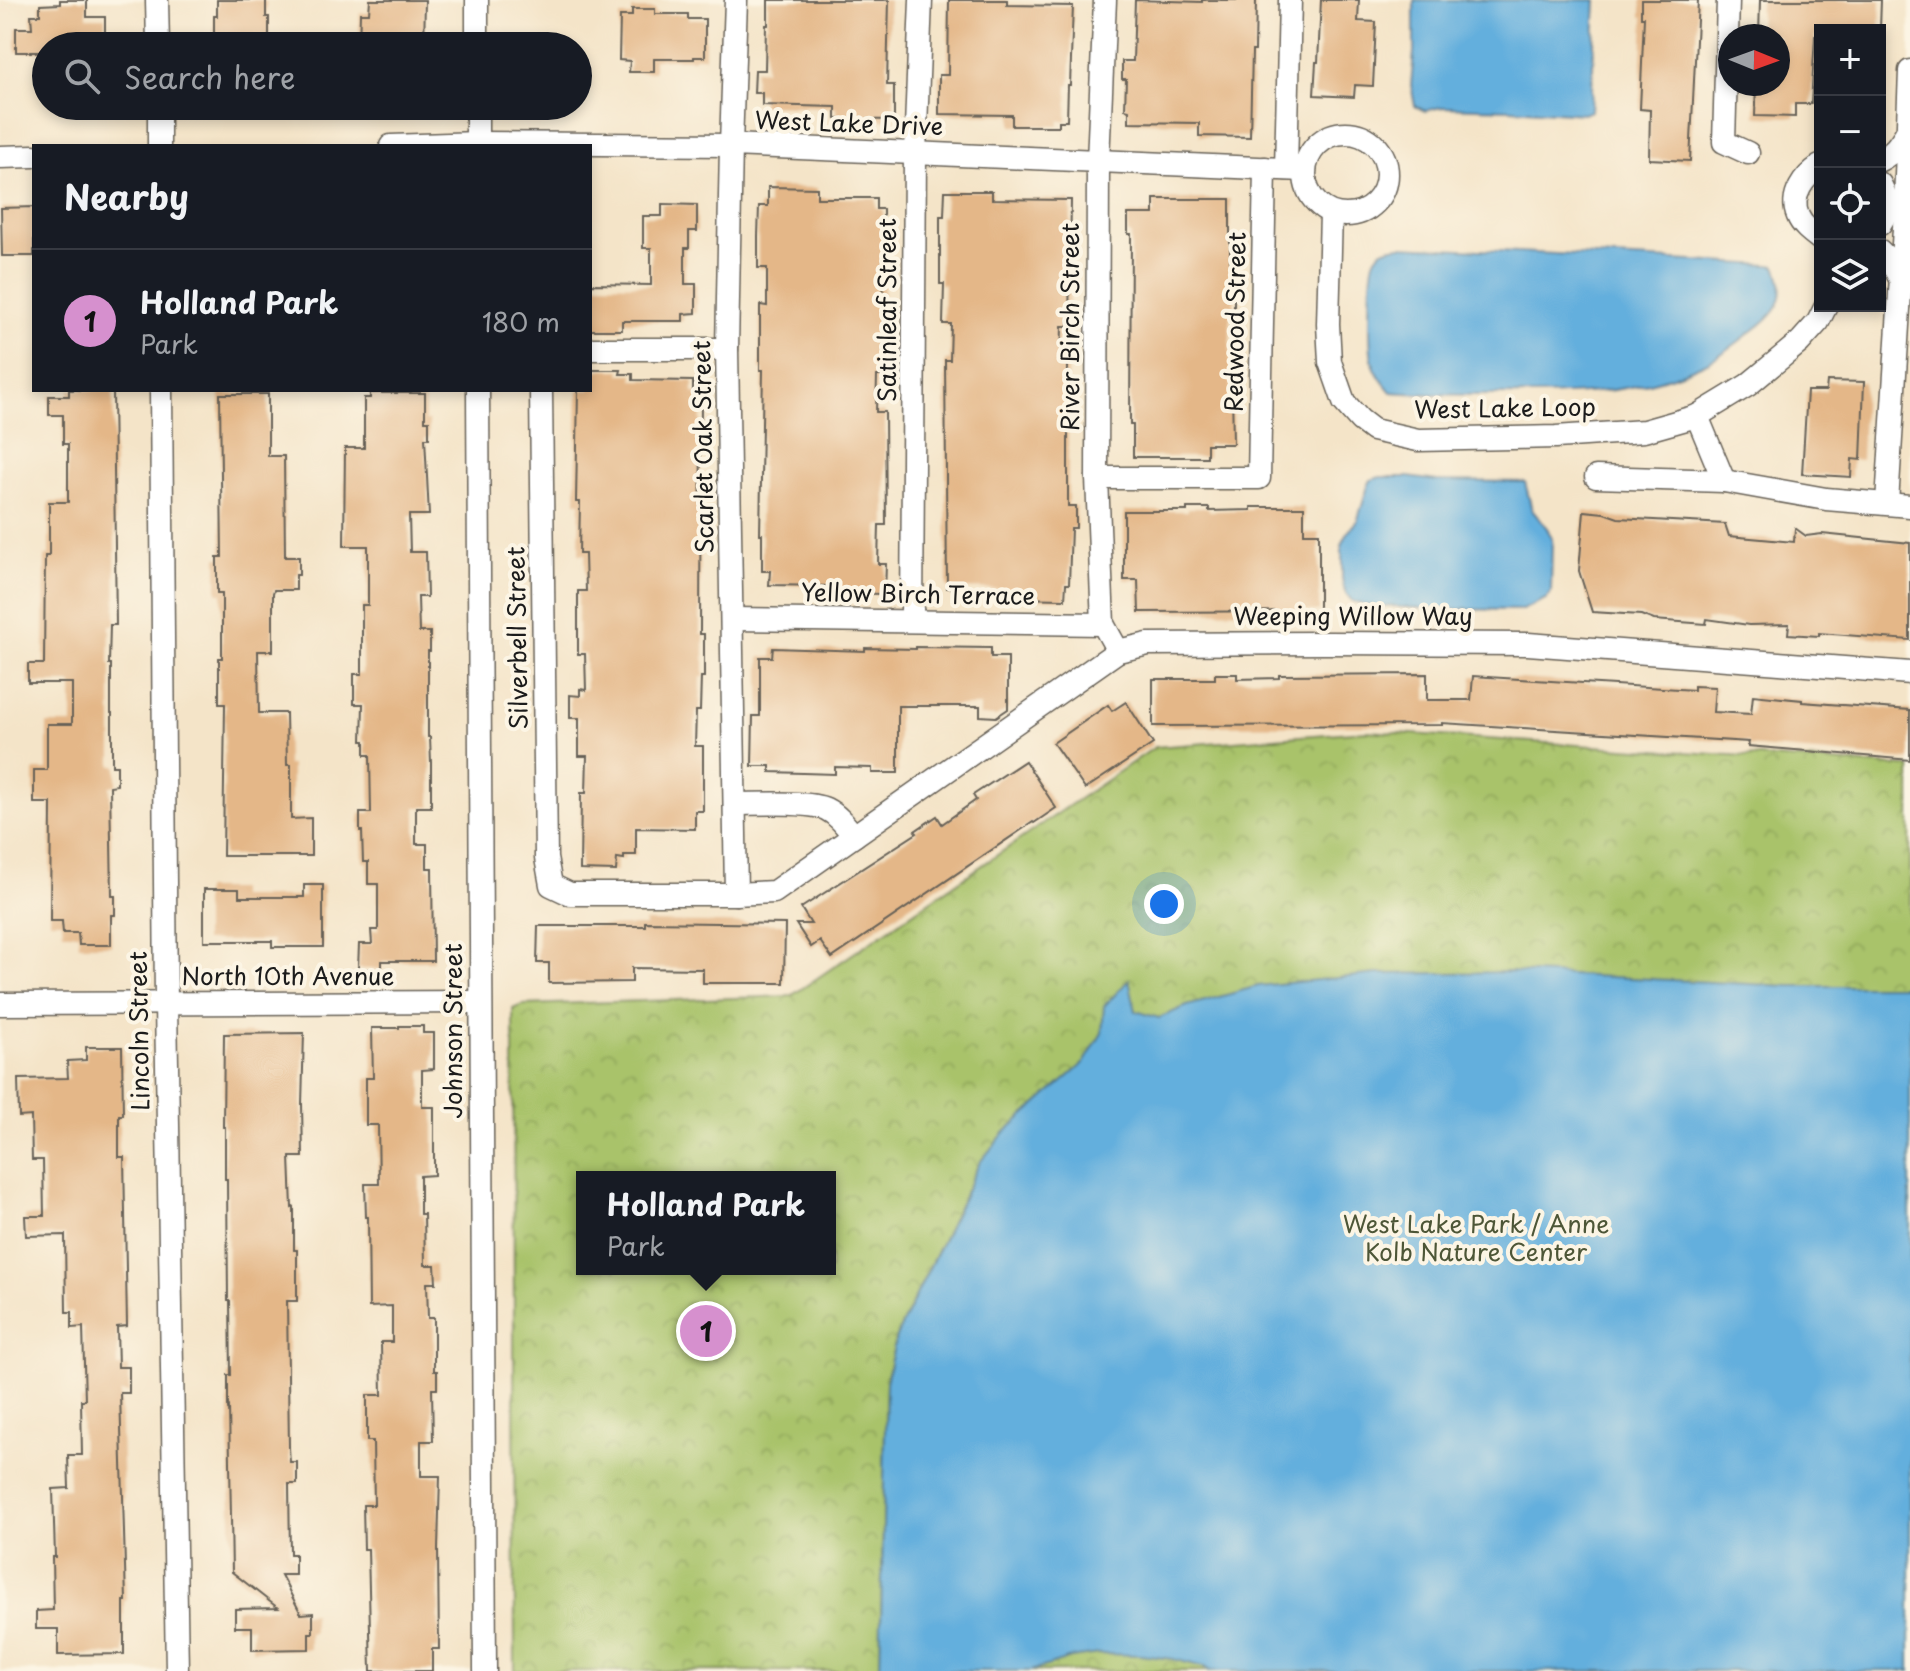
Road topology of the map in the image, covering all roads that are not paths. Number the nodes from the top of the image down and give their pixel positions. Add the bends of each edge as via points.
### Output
1 (157, 0) edge
2 (477, 0) edge
3 (736, 0) edge
4 (921, 0) edge
5 (1105, 0) edge
6 (1290, 0) edge
7 (1728, 0) edge
8 (158, 32) edge
9 (477, 32) edge
10 (1910, 71) edge
11 (159, 120) edge
12 (477, 120) edge
13 (1908, 130) junction
14 (159, 144) edge
15 (477, 144) edge
16 (592, 145) edge
17 (731, 145) junction
18 (915, 153) junction
19 (1748, 153) dead end
20 (32, 156) edge
21 (0, 157) edge
22 (1886, 157) edge
23 (1098, 161) junction
24 (1285, 169) junction
25 (1814, 170) edge
26 (1886, 181) edge
27 (1908, 192) edge
28 (1331, 213) junction
29 (1907, 227) edge
30 (1814, 235) edge
31 (1886, 235) edge
32 (1886, 257) edge
33 (1901, 280) junction
34 (1823, 312) edge
35 (592, 349) edge
36 (727, 349) junction
37 (161, 392) edge
38 (478, 392) edge
39 (541, 392) edge
40 (1697, 416) junction
41 (1596, 477) dead end
42 (1097, 478) junction
43 (1724, 481) junction
44 (1899, 504) edge
45 (733, 619) junction
46 (912, 620) junction
47 (1103, 624) junction
48 (1118, 651) junction
49 (1910, 673) edge
50 (735, 804) junction
51 (854, 836) junction
52 (551, 885) joint
53 (736, 894) junction
54 (480, 1002) junction
55 (0, 1004) edge
56 (166, 1004) junction
57 (177, 1671) edge
58 (485, 1671) edge

1 - 8 street
2 - 9 street
3 - 17 street, Scarlet Oak Street
4 - 18 street, Satinleaf Street
5 - 23 street, River Birch Street
6 - 24 street, Redwood Street
7 - 19 street via 1724,142
10 - 13 street
11 - 14 street
12 - 15 street
13 - 22 street
13 - 27 street
16 - 17 street, West Lake Drive
17 - 18 street, West Lake Drive
17 - 36 street, Scarlet Oak Street
18 - 23 street, West Lake Drive
18 - 46 street, Satinleaf Street
20 - 21 street
23 - 24 street, West Lake Drive
23 - 42 street, River Birch Street
24 - 28 street
24 - 28 street via 1333,134 1364,136 1377,146 1387,175 1378,200 1357,214
24 - 42 street, Redwood Street via 1259,478
25 - 30 street via 1801,183 1796,200 1797,215
26 - 27 street
27 - 29 street
28 - 40 street, West Lake Loop via 1330,362 1344,402 1373,430 1418,440 1556,437 1644,431
29 - 31 street
29 - 33 street
32 - 33 street
33 - 44 street
34 - 40 street, West Lake Loop via 1800,342 1748,385
35 - 36 street
36 - 45 street, Scarlet Oak Street
37 - 56 street, Lincoln Street
38 - 54 street, Johnson Street
39 - 52 street, Silverbell Street via 546,858
40 - 43 street
41 - 43 street
42 - 47 street, River Birch Street
43 - 44 street via 1826,499
45 - 46 street, Yellow Birch Terrace
45 - 50 street, Scarlet Oak Street
46 - 47 street, Yellow Birch Terrace
47 - 48 street, River Birch Street
48 - 49 street, Weeping Willow Way via 1148,644 1528,644
48 - 51 street, Weeping Willow Way
50 - 51 street via 818,807 834,814
50 - 53 street, Scarlet Oak Street
51 - 53 street, Weeping Willow Way via 774,892
52 - 53 street, Weeping Willow Way via 570,894
54 - 56 street, North 10th Avenue
54 - 58 street, Johnson Street
55 - 56 street, North 10th Avenue
56 - 57 street, Lincoln Street

